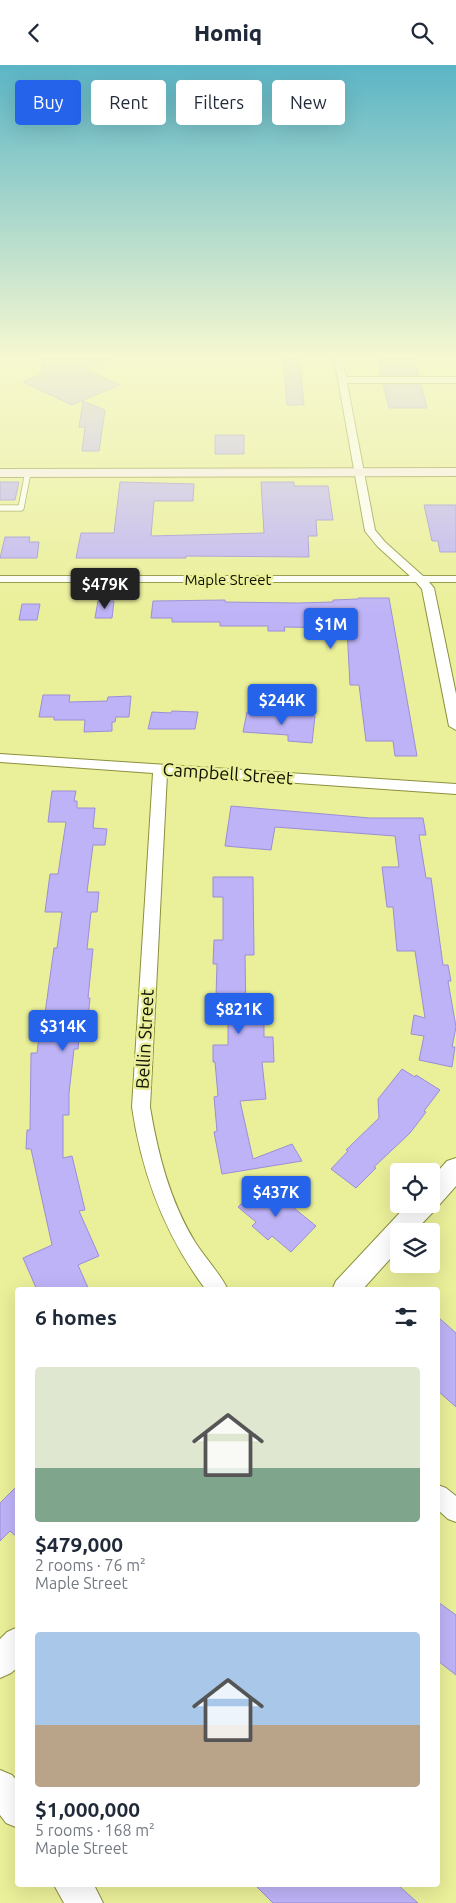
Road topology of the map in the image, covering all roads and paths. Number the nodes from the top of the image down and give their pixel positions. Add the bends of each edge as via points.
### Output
1 (353, 443) edge
2 (456, 472) edge
3 (0, 473) edge
4 (28, 473) junction
5 (359, 473) junction
6 (0, 508) edge
7 (0, 579) edge
8 (421, 579) junction
9 (456, 579) edge
10 (454, 703) edge
11 (456, 726) edge
12 (0, 758) edge
13 (160, 768) junction
14 (456, 789) edge
15 (456, 1169) edge
16 (440, 1186) edge
17 (416, 1213) edge
18 (216, 1287) edge
19 (348, 1287) edge
20 (440, 1498) edge
21 (456, 1511) edge
22 (15, 1646) edge
23 (0, 1662) edge
24 (0, 1787) edge
25 (15, 1807) edge
26 (73, 1887) edge
27 (85, 1903) edge

1 - 5 street
2 - 5 main road
3 - 4 main road
4 - 5 main road
4 - 6 lane via 22,508
5 - 8 street via 370,531 381,545
7 - 8 street, Maple Street
8 - 9 street, Maple Street
8 - 10 street via 428,588
10 - 11 street
12 - 13 street, Campbell Street
13 - 14 street, Campbell Street
13 - 18 street, Bellin Street via 140,1107 155,1178 169,1214 187,1248
15 - 16 street
17 - 19 street
20 - 21 street
22 - 23 street
24 - 25 street
26 - 27 street

